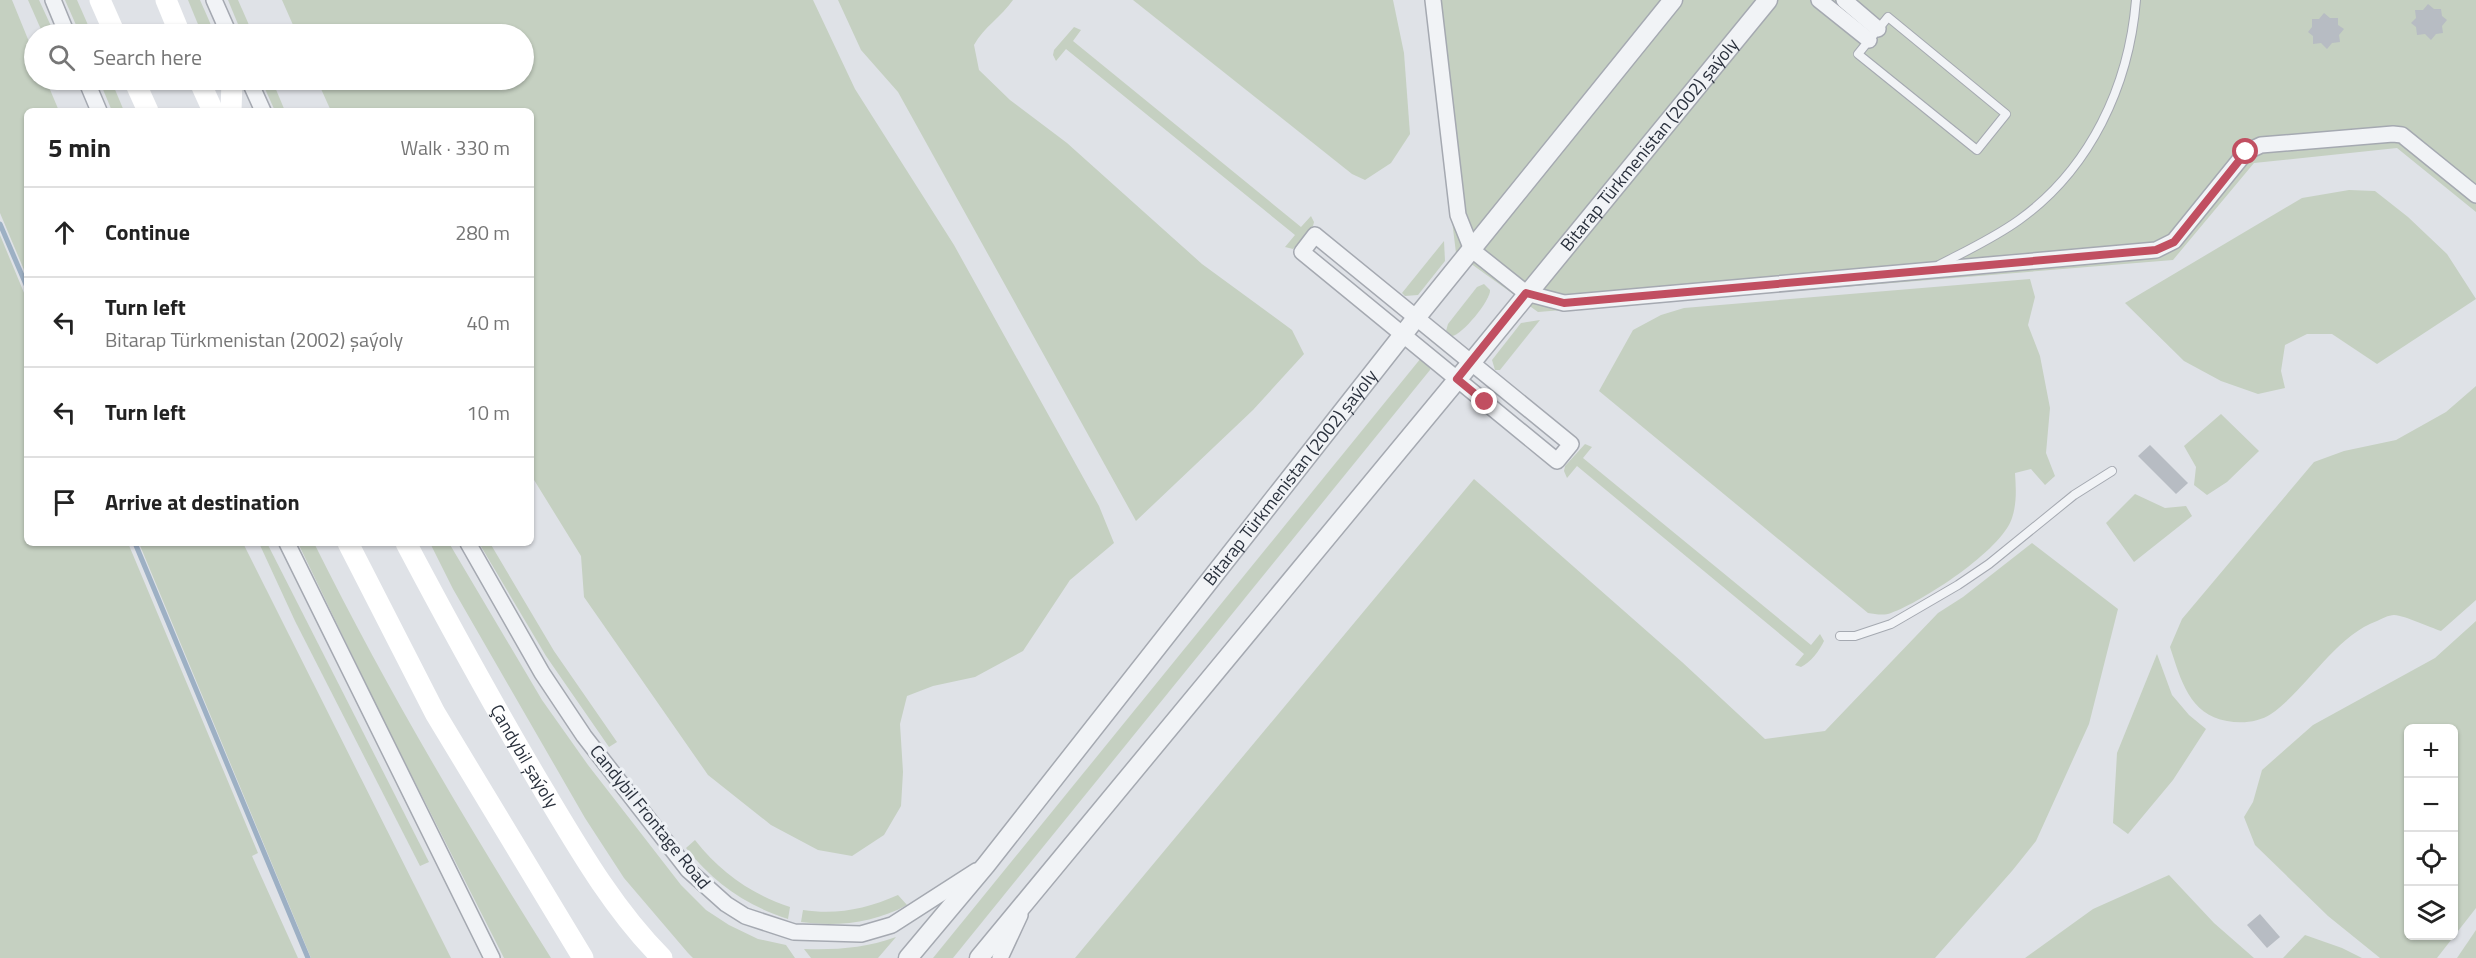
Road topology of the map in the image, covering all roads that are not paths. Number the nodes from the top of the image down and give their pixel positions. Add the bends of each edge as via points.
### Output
1 (53, 0) edge
2 (100, 0) edge
3 (166, 0) edge
4 (214, 0) edge
5 (1433, 0) edge
6 (1673, 0) edge
7 (1768, 0) edge
8 (1819, 0) edge
9 (1844, 0) edge
10 (2136, 0) edge
11 (63, 24) edge
12 (111, 24) edge
13 (176, 24) edge
14 (225, 24) edge
15 (1874, 35) junction
16 (90, 90) edge
17 (139, 90) edge
18 (204, 90) edge
19 (232, 90) edge
20 (254, 90) edge
21 (98, 108) edge
22 (147, 108) edge
23 (212, 108) edge
24 (231, 108) edge
25 (262, 108) edge
26 (2476, 195) edge
27 (1472, 250) junction
28 (1932, 269) junction
29 (1526, 293) junction
30 (1416, 318) junction
31 (1403, 334) junction
32 (1471, 363) junction
33 (1457, 379) junction
34 (2112, 471) dead end
35 (289, 546) edge
36 (350, 546) edge
37 (408, 546) edge
38 (470, 546) edge
39 (1840, 636) dead end
40 (986, 865) junction
41 (1027, 899) junction
42 (492, 958) edge
43 (583, 958) edge
44 (662, 958) edge
45 (908, 958) edge
46 (980, 958) edge
47 (1000, 958) edge

1 - 11 street
2 - 12 main road
3 - 13 main road
4 - 14 street
5 - 27 street via 1458,215
6 - 27 street, Bitarap Türkmenistan (2002) şaýoly
7 - 29 street, Bitarap Türkmenistan (2002) şaýoly
8 - 15 street
9 - 15 street
10 - 28 lane via 2133,31 2120,80 2107,114 2072,171 2020,219 1988,241
15 - 15 lane via 1888,17 2006,114 1977,150 1858,54
16 - 21 street
17 - 22 main road
18 - 23 main road
19 - 24 main road
20 - 25 street
26 - 28 street via 2403,135 2261,145 2246,152 2167,247
27 - 29 street
27 - 30 street, Bitarap Türkmenistan (2002) şaýoly
28 - 29 street via 1564,303
29 - 32 street, Bitarap Türkmenistan (2002) şaýoly
30 - 31 street, Bitarap Türkmenistan (2002) şaýoly
30 - 31 street via 1315,235 1302,252
30 - 32 street
31 - 33 street
31 - 40 street, Bitarap Türkmenistan (2002) şaýoly
32 - 33 street, Bitarap Türkmenistan (2002) şaýoly
32 - 33 street via 1570,444 1557,460
33 - 41 street, Bitarap Türkmenistan (2002) şaýoly
34 - 39 lane via 2074,495 1958,585 1891,624 1855,636
35 - 42 street
36 - 43 main road via 435,712
37 - 44 main road, Çandybil şaýoly via 461,647 570,834 611,896
38 - 40 street, Candybil Frontage Road via 542,673 584,736 688,870 745,916 794,932 861,934 892,925
40 - 45 street, Bitarap Türkmenistan (2002) şaýoly
41 - 46 street, Bitarap Türkmenistan (2002) şaýoly
41 - 47 street, Bitarap Türkmenistan (2002) şaýoly

